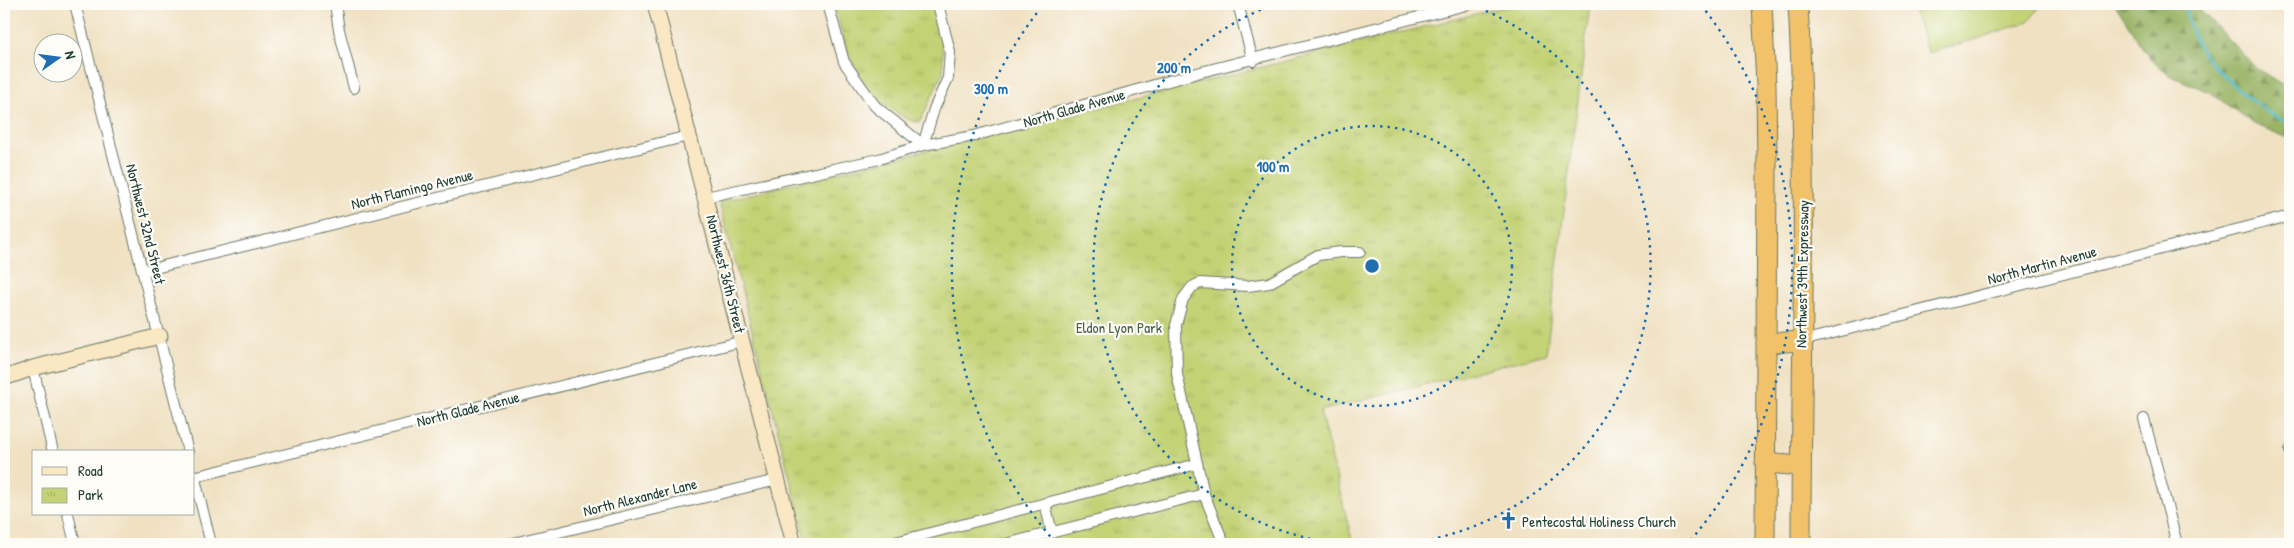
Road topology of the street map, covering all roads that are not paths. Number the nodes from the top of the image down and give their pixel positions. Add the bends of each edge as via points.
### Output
1 (74, 4) edge
2 (335, 4) edge
3 (655, 4) edge
4 (828, 4) edge
5 (938, 4) edge
6 (1238, 4) edge
7 (1470, 4) edge
8 (1762, 4) edge
9 (1798, 4) edge
10 (1253, 61) junction
11 (354, 88) dead end
12 (688, 136) junction
13 (923, 145) junction
14 (706, 197) junction
15 (2290, 216) edge
16 (1360, 252) dead end
17 (143, 271) junction
18 (160, 336) junction
19 (743, 341) junction
20 (1802, 341) junction
21 (1766, 343) junction
22 (33, 368) junction
23 (4, 378) edge
24 (2144, 419) dead end
25 (53, 450) edge
26 (188, 450) edge
27 (1765, 463) junction
28 (1197, 464) junction
29 (1801, 466) junction
30 (195, 476) edge
31 (195, 480) edge
32 (777, 480) junction
33 (1204, 494) junction
34 (1045, 503) junction
35 (68, 516) edge
36 (1052, 533) junction
37 (75, 544) edge
38 (211, 544) edge
39 (509, 544) edge
40 (794, 544) edge
41 (888, 544) edge
42 (1006, 544) edge
43 (1224, 544) edge
44 (1765, 544) edge
45 (1801, 544) edge
46 (2177, 544) edge

1 - 17 street, Northwest 32nd Street
2 - 11 street via 338,30
3 - 12 street, Northwest 36th Street
4 - 13 street via 844,62 875,106
5 - 13 street via 950,52 948,78
6 - 10 street
7 - 10 street, North Glade Avenue
8 - 21 highway via 1766,85
9 - 20 highway, Northwest 39th Expressway via 1803,129
10 - 13 street, North Glade Avenue via 1198,73 974,136
12 - 14 street, Northwest 36th Street
12 - 17 street, North Flamingo Avenue
13 - 14 street, North Glade Avenue
14 - 19 street, Northwest 36th Street
15 - 20 street, North Martin Avenue
16 - 28 street via 1318,255 1268,283 1248,286 1200,283 1192,287 1183,299 1176,325 1177,374
17 - 18 street, Northwest 32nd Street
18 - 22 street
18 - 26 street, Northwest 32nd Street
19 - 30 street, North Glade Avenue
19 - 32 street, Northwest 36th Street
20 - 21 highway
20 - 29 highway, Northwest 39th Expressway
21 - 27 highway
22 - 23 street
22 - 25 street
24 - 46 street
27 - 29 highway
27 - 44 highway
28 - 33 street
28 - 34 street
29 - 45 highway, Northwest 39th Expressway
31 - 38 street
32 - 39 street, North Alexander Lane
32 - 40 street, Northwest 36th Street
33 - 36 street
33 - 43 street
34 - 36 street
34 - 41 street
35 - 37 street
36 - 42 street

